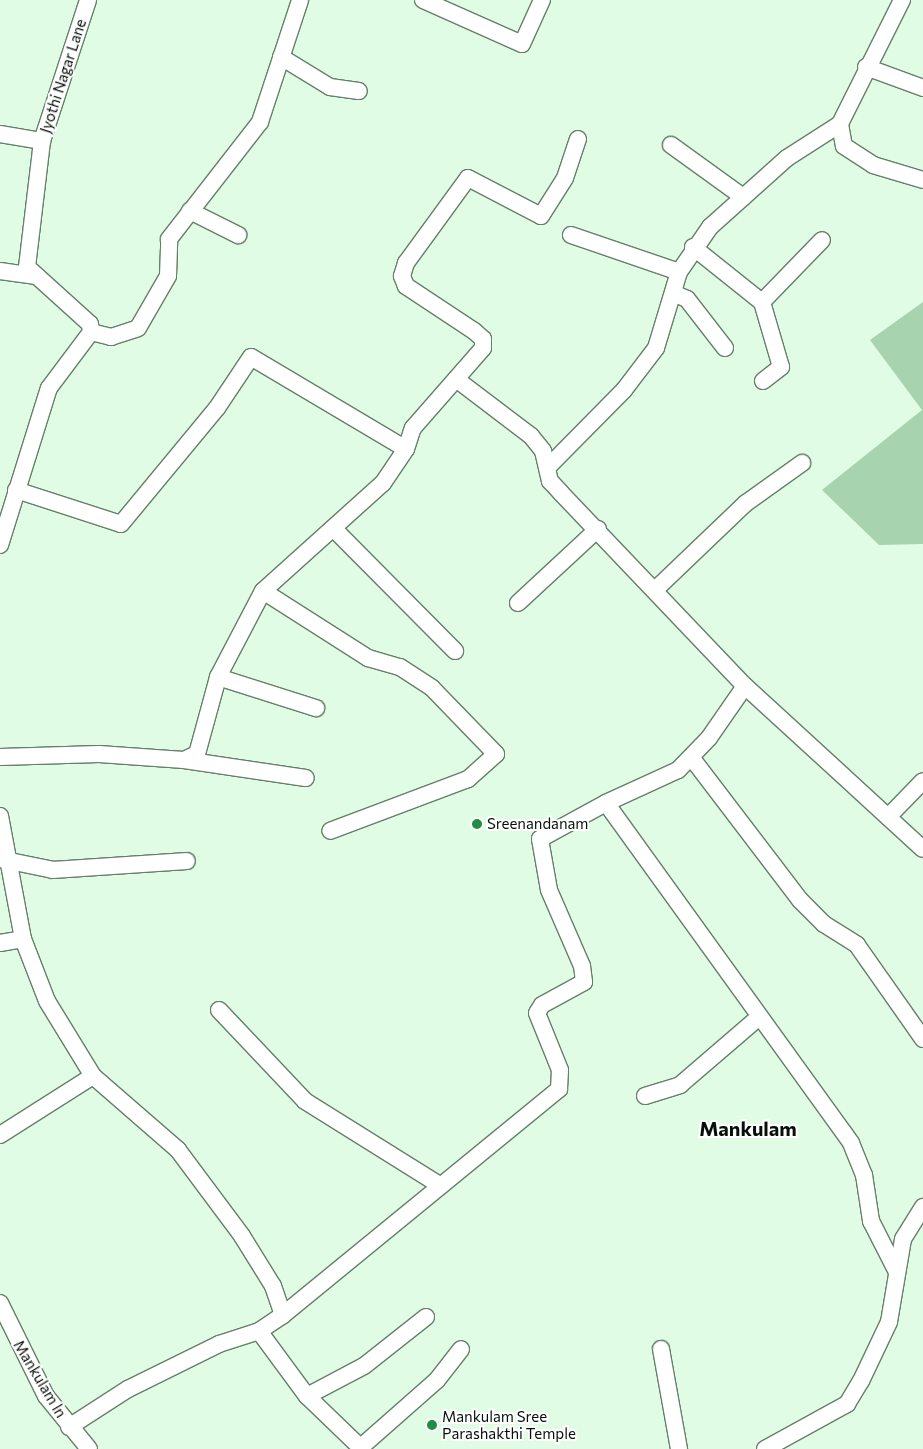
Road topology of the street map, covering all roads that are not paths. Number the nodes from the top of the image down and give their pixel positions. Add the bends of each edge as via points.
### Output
1 (88, 0) edge
2 (300, 0) edge
3 (423, 0) edge
4 (542, 0) edge
5 (902, 0) edge
6 (281, 57) junction
7 (866, 67) junction
8 (923, 88) edge
9 (359, 91) dead end
10 (840, 124) junction
11 (0, 134) edge
12 (578, 139) dead end
13 (42, 141) junction
14 (671, 145) dead end
15 (923, 180) edge
16 (743, 197) junction
17 (190, 211) junction
18 (238, 235) dead end
19 (571, 235) dead end
20 (822, 240) dead end
21 (693, 247) junction
22 (0, 271) edge
23 (679, 272) junction
24 (35, 276) junction
25 (673, 293) junction
26 (762, 302) junction
27 (91, 332) junction
28 (725, 348) dead end
29 (456, 379) junction
30 (763, 381) dead end
31 (406, 449) junction
32 (802, 462) dead end
33 (549, 466) junction
34 (16, 490) junction
35 (334, 529) junction
36 (598, 529) junction
37 (0, 545) edge
38 (656, 589) junction
39 (263, 591) junction
40 (518, 603) dead end
41 (455, 652) dead end
42 (218, 677) junction
43 (745, 686) junction
44 (316, 708) dead end
45 (0, 757) edge
46 (691, 757) junction
47 (184, 760) junction
48 (306, 778) dead end
49 (923, 781) edge
50 (606, 804) junction
51 (0, 816) edge
52 (888, 817) junction
53 (330, 832) dead end
54 (923, 849) edge
55 (4, 860) edge
56 (187, 861) dead end
57 (23, 939) junction
58 (0, 943) edge
59 (219, 1010) dead end
60 (758, 1018) junction
61 (923, 1039) edge
62 (94, 1076) junction
63 (645, 1096) dead end
64 (0, 1135) edge
65 (441, 1186) junction
66 (923, 1206) edge
67 (897, 1272) junction
68 (0, 1303) edge
69 (283, 1315) junction
70 (426, 1316) dead end
71 (3, 1321) edge
72 (258, 1331) junction
73 (461, 1349) dead end
74 (661, 1349) dead end
75 (307, 1396) junction
76 (69, 1428) junction
77 (361, 1448) edge
78 (89, 1449) edge
79 (678, 1449) edge
80 (765, 1449) edge

1 - 13 street, Jyothi Nagar Lane
2 - 6 street
3 - 4 street via 522,44
5 - 7 street
6 - 9 street via 330,86
6 - 17 street via 260,122
7 - 8 street
7 - 10 street
10 - 15 street via 844,146 873,165
10 - 16 street via 814,138
11 - 13 street, Jyothi Nagar Lane
12 - 29 street via 565,178 541,216 468,178 406,263 402,276 406,286 484,339 483,348
13 - 24 street via 26,253 27,266
14 - 16 street
16 - 21 street
17 - 18 street
17 - 27 street via 169,239 168,276 138,328 111,337
19 - 23 street
20 - 26 street
21 - 23 street
21 - 26 street
22 - 24 street
23 - 25 street
24 - 27 street via 90,324
25 - 28 street via 687,299
25 - 33 street via 656,348 624,390
26 - 30 street via 781,366
27 - 34 street via 49,388
29 - 31 street via 413,428
29 - 33 street via 531,436
31 - 34 street via 251,357 217,408 121,524
31 - 35 street via 383,483
32 - 38 street via 746,503
33 - 36 street via 550,480
34 - 37 street
35 - 39 street
35 - 41 street
36 - 38 street
36 - 40 street
38 - 43 street
39 - 42 street
39 - 53 street via 368,658 400,667 432,688 496,754 468,779
42 - 44 street
42 - 47 street via 197,754
43 - 46 street via 734,707
43 - 52 street
45 - 47 street via 99,754
46 - 50 street via 678,770 647,788
46 - 61 street via 800,900 824,924 857,946
47 - 48 street
49 - 52 street
50 - 60 street
50 - 65 street via 540,839 549,890 582,966 584,982 542,1005 537,1013 560,1070 559,1088
51 - 55 street
52 - 54 street
55 - 56 street via 53,870
55 - 57 street
57 - 58 street
57 - 62 street via 50,1007
59 - 65 street via 305,1101
60 - 63 street via 680,1085
60 - 67 street via 851,1143 864,1175 871,1222
62 - 64 street
62 - 69 street via 178,1150 257,1257
65 - 69 street
66 - 67 street via 903,1239
67 - 80 street via 889,1322 846,1404
68 - 71 street, Mankulam ln
69 - 72 street
70 - 75 street via 364,1366
71 - 76 street, Mankulam ln via 46,1396
72 - 75 street
72 - 76 street via 219,1344 128,1390
73 - 77 street via 437,1380
74 - 79 street
75 - 77 street
76 - 78 street, Mankulam ln

